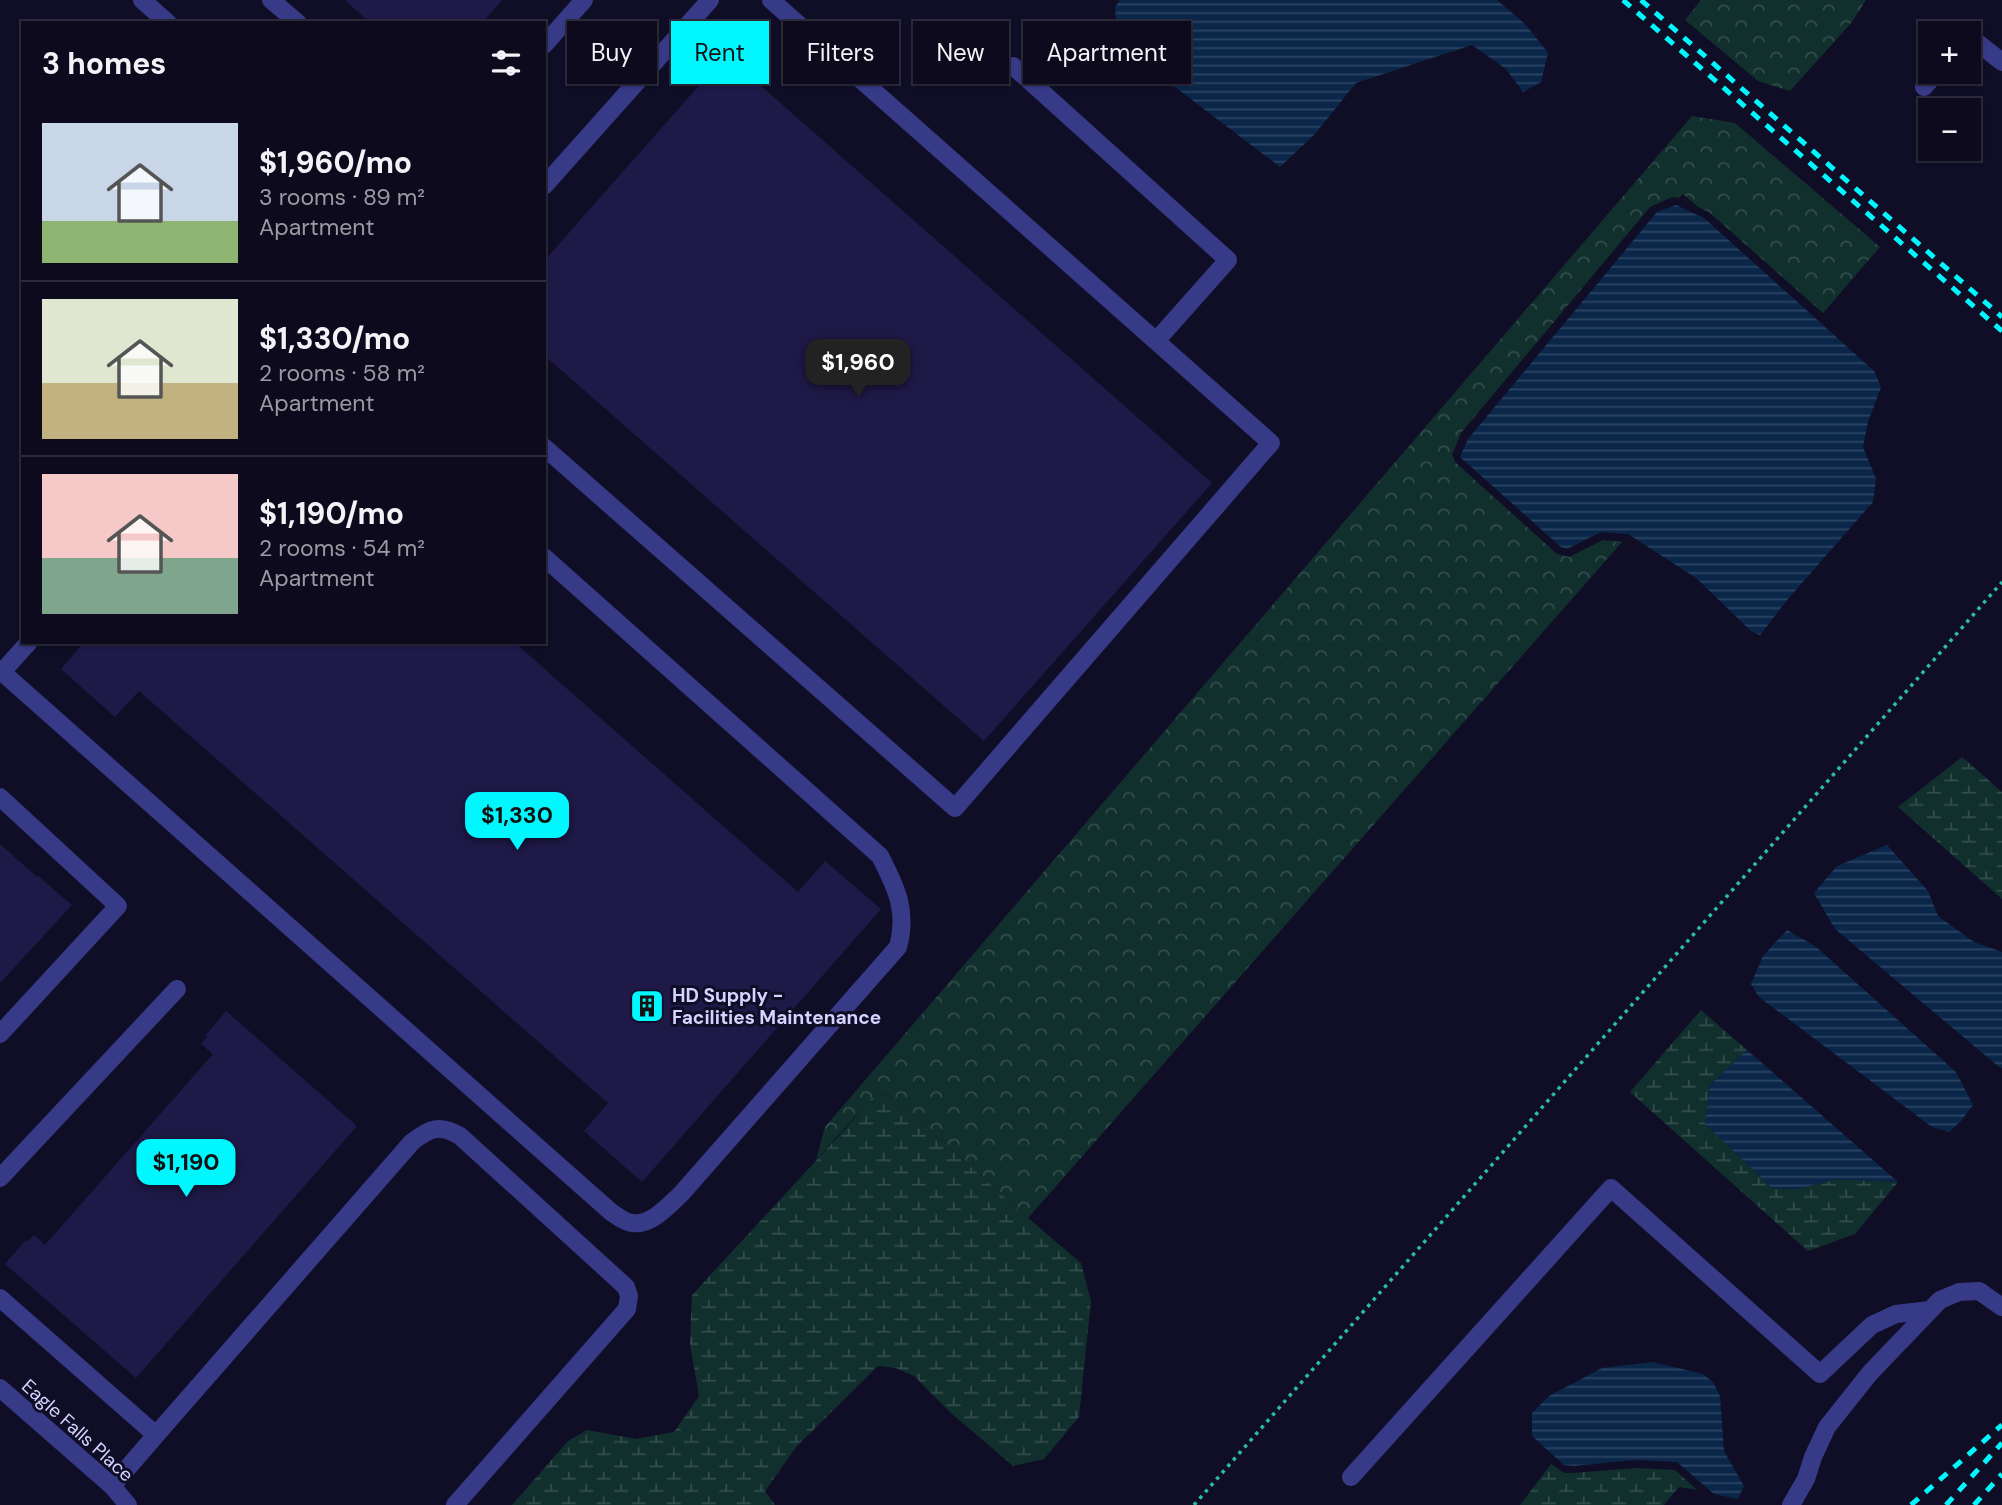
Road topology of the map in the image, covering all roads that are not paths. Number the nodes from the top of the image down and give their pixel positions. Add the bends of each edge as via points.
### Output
1 (142, 0) edge
2 (271, 0) edge
3 (584, 0) edge
4 (710, 0) edge
5 (771, 0) edge
6 (166, 21) edge
7 (296, 21) edge
8 (546, 43) edge
9 (1981, 45) edge
10 (2002, 62) edge
11 (1013, 66) dead end
12 (1927, 84) edge
13 (1924, 87) dead end
14 (546, 184) edge
15 (1156, 341) junction
16 (546, 449) edge
17 (546, 559) edge
18 (27, 644) edge
19 (0, 797) edge
20 (177, 989) dead end
21 (0, 1034) edge
22 (0, 1178) edge
23 (0, 1298) edge
24 (2002, 1307) edge
25 (1930, 1310) junction
26 (0, 1388) edge
27 (156, 1435) junction
28 (1351, 1477) dead end
29 (112, 1486) junction
30 (128, 1505) edge
31 (455, 1505) edge
32 (1791, 1505) edge

1 - 6 street
2 - 7 street
3 - 8 street
4 - 14 street
5 - 15 street
9 - 10 street
11 - 15 street via 1228,260
12 - 13 street
15 - 16 street via 1270,443 955,808
17 - 18 street via 880,856 903,918 898,947 681,1194 655,1217 632,1224 611,1212 2,672
19 - 21 street via 118,906
20 - 22 street
23 - 27 street
24 - 25 street via 1979,1291 1959,1292
25 - 28 street via 1896,1314 1872,1325 1821,1374 1611,1188
25 - 32 street via 1827,1427
26 - 29 street, Eagle Falls Place
27 - 29 street
27 - 31 street via 412,1142 428,1129 448,1129 626,1286 629,1296 627,1308
29 - 30 street, Eagle Falls Place

